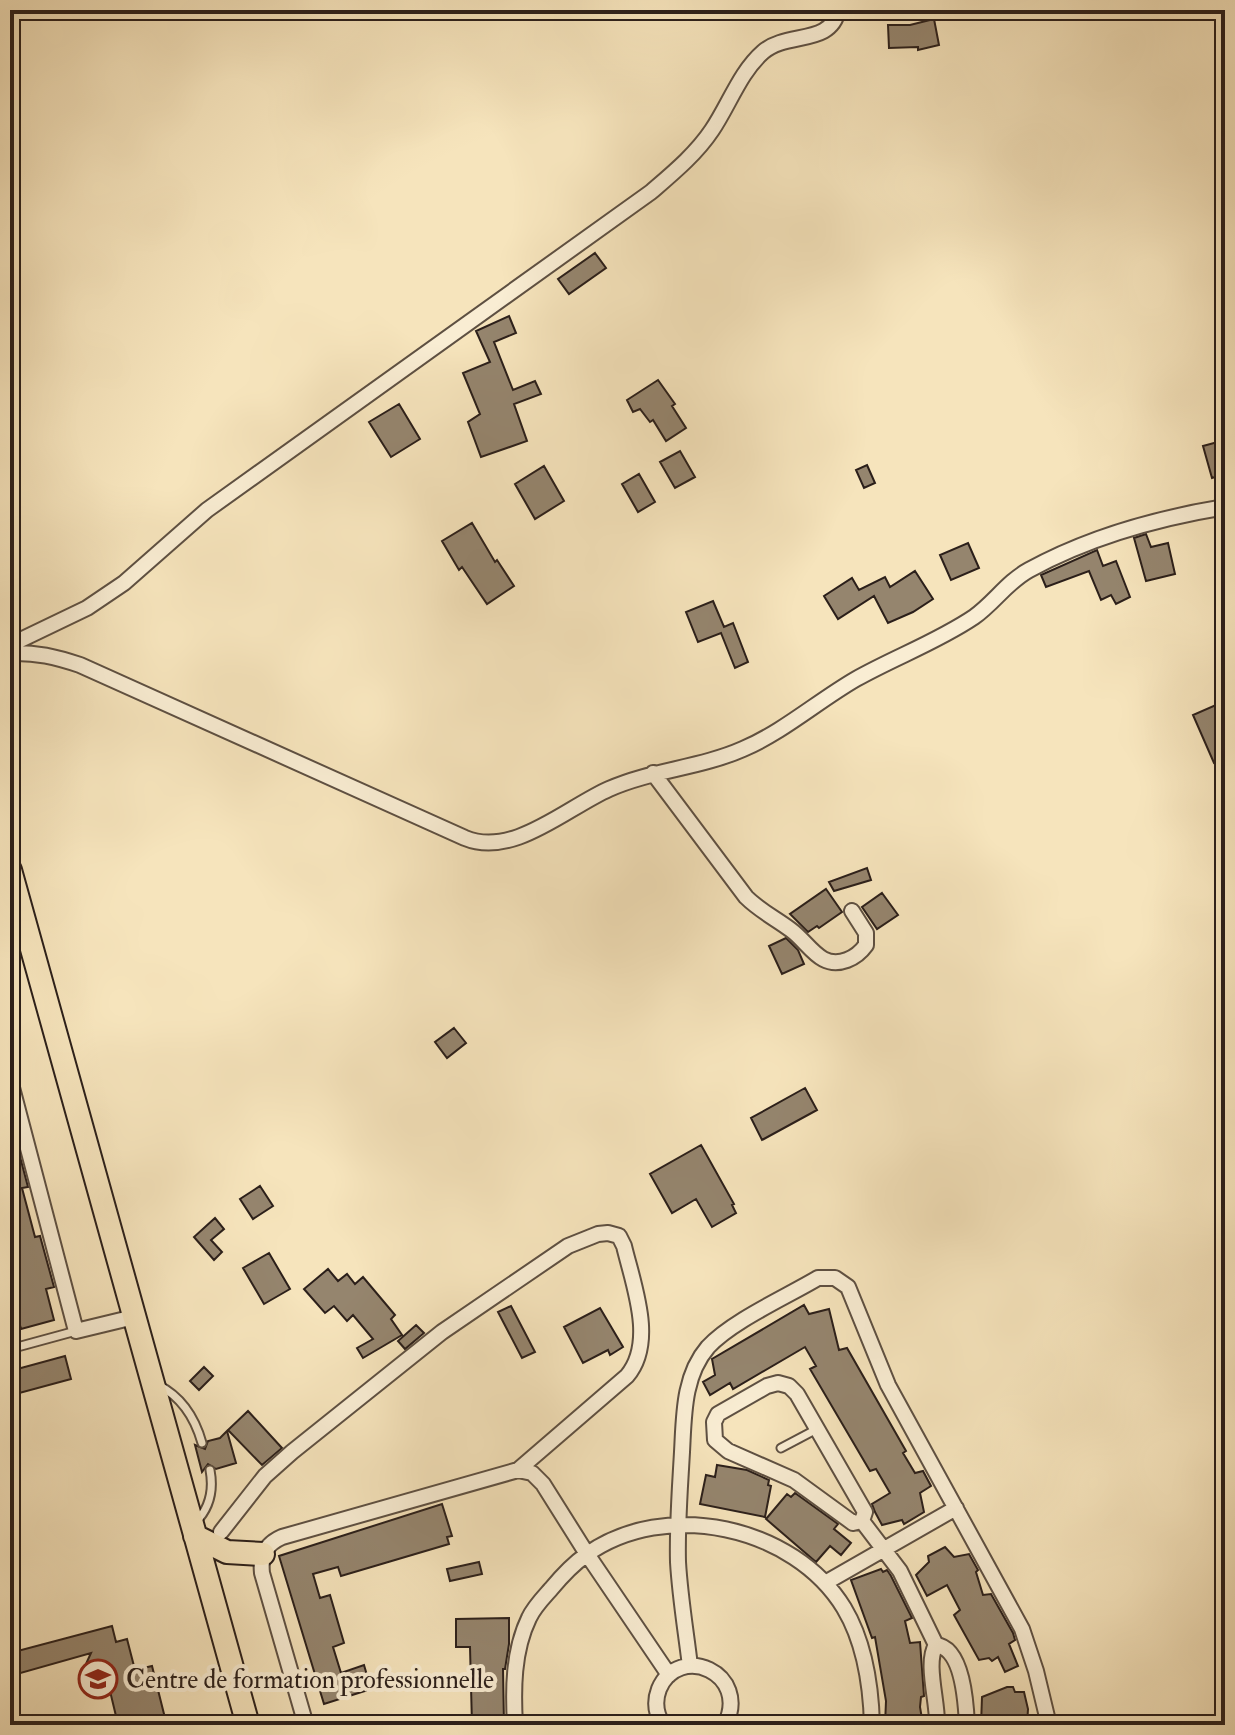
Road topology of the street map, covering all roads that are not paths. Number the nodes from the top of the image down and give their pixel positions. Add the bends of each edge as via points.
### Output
1 (838, 10) edge
2 (1225, 507) edge
3 (10, 645) edge
4 (10, 653) edge
5 (653, 773) junction
6 (10, 870) edge
7 (852, 911) dead end
8 (11, 1086) edge
9 (134, 1317) junction
10 (76, 1331) junction
11 (10, 1349) edge
12 (152, 1382) junction
13 (817, 1429) junction
14 (202, 1443) dead end
15 (781, 1448) dead end
16 (210, 1470) dead end
17 (518, 1470) junction
18 (956, 1508) junction
19 (862, 1521) junction
20 (678, 1526) junction
21 (193, 1531) junction
22 (221, 1532) dead end
23 (884, 1549) junction
24 (263, 1554) junction
25 (587, 1554) junction
26 (825, 1583) junction
27 (936, 1645) junction
28 (690, 1666) junction
29 (669, 1675) junction
30 (660, 1718) edge
31 (248, 1725) edge
32 (306, 1725) edge
33 (515, 1725) edge
34 (649, 1725) edge
35 (726, 1725) edge
36 (872, 1725) edge
37 (937, 1725) edge
38 (967, 1725) edge
39 (1049, 1725) edge

1 - 3 street via 824,33 782,41 763,51 711,132 651,192 229,493 124,583 87,608
2 - 5 street via 1125,530 1029,570 951,632 856,679 743,749
4 - 5 street via 50,655 80,665 484,844 512,840 606,790
5 - 7 street via 746,897 823,960 841,962 866,945 866,933
6 - 9 main road
8 - 10 street
9 - 10 street
9 - 12 main road
10 - 11 lane
12 - 14 lane via 185,1406
12 - 21 main road
13 - 15 lane
13 - 19 street via 865,1512
13 - 19 street via 794,1390 778,1383 718,1414 712,1431 720,1447 794,1480 853,1523
16 - 21 lane via 210,1501
17 - 22 street via 627,1376 637,1361 639,1316 619,1236 598,1234 568,1246 442,1332 265,1476
17 - 24 street via 282,1537
17 - 25 street via 538,1478
18 - 20 street via 888,1385 848,1287 823,1277 722,1334 696,1364 682,1421
18 - 23 street
18 - 39 street via 1022,1629
19 - 23 street
20 - 25 street via 624,1537
20 - 26 street via 721,1529 778,1547
20 - 28 street
21 - 24 main road via 227,1552
21 - 31 main road
23 - 26 street
23 - 27 street via 913,1594
24 - 32 street via 262,1573
25 - 29 street
25 - 33 street via 529,1618 516,1660
26 - 36 street via 858,1637
27 - 37 street via 931,1667
27 - 38 street via 950,1653 961,1677
28 - 29 street
28 - 35 street via 713,1671 722,1679 732,1701
29 - 30 street via 656,1698
30 - 34 street

